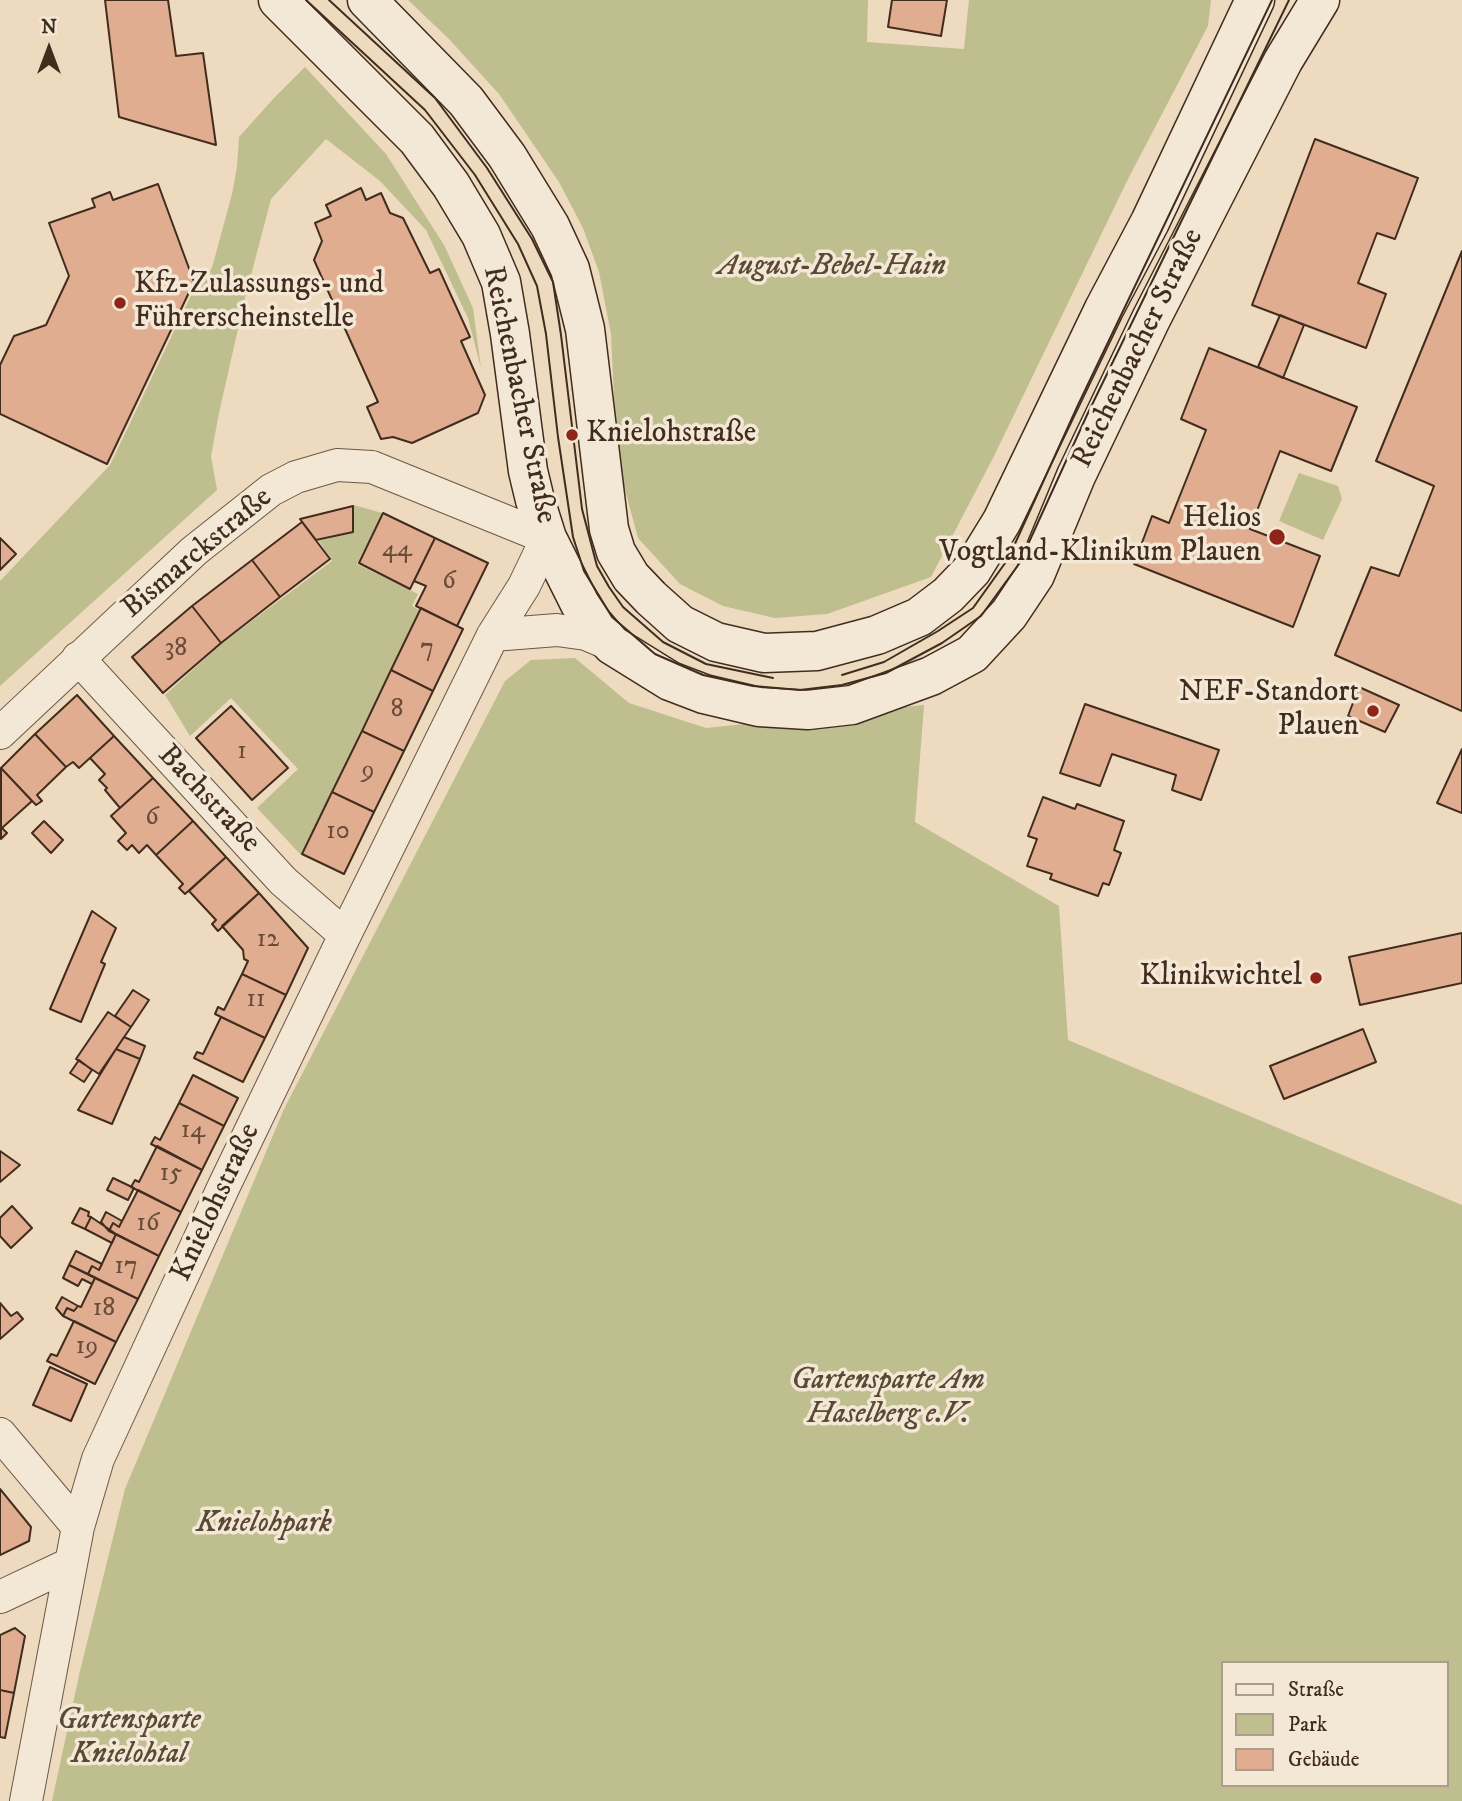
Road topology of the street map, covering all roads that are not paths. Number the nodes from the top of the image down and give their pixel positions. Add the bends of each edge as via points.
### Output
1 (278, 0) edge
2 (368, 0) edge
3 (1255, 0) edge
4 (1320, 0) edge
5 (609, 529) junction
6 (547, 538) junction
7 (494, 635) junction
8 (612, 645) junction
9 (78, 658) junction
10 (0, 733) edge
11 (345, 935) junction
12 (0, 1434) edge
13 (78, 1527) junction
14 (70, 1564) junction
15 (0, 1597) edge
16 (26, 1801) edge

1 - 6 street, Reichenbacher Straße via 417,139 481,235 501,282 528,471
2 - 5 street, Reichenbacher Straße via 466,101 507,156 565,258 585,329
3 - 5 street, Reichenbacher Straße via 1002,521 972,570 948,595 919,617 877,635 817,651 764,653 716,642 680,624 631,577
4 - 8 street, Reichenbacher Straße via 1283,61 1151,319 1076,476 1035,575 1009,614 972,654 931,676 852,705 808,710 759,707 704,694 670,681
5 - 6 street
6 - 7 street, Knielohstraße
6 - 8 street, Reichenbacher Straße via 580,604
6 - 9 street, Bismarckstraße via 372,467 354,464 319,469 271,490 219,530
7 - 8 street via 557,630 586,634
7 - 11 street, Knielohstraße
9 - 10 street, Bismarckstraße
9 - 11 street, Bachstraße via 284,881
11 - 13 street, Knielohstraße via 98,1459
12 - 13 street
13 - 14 street, Knielohstraße
14 - 15 street
14 - 16 street, Knielohstraße

